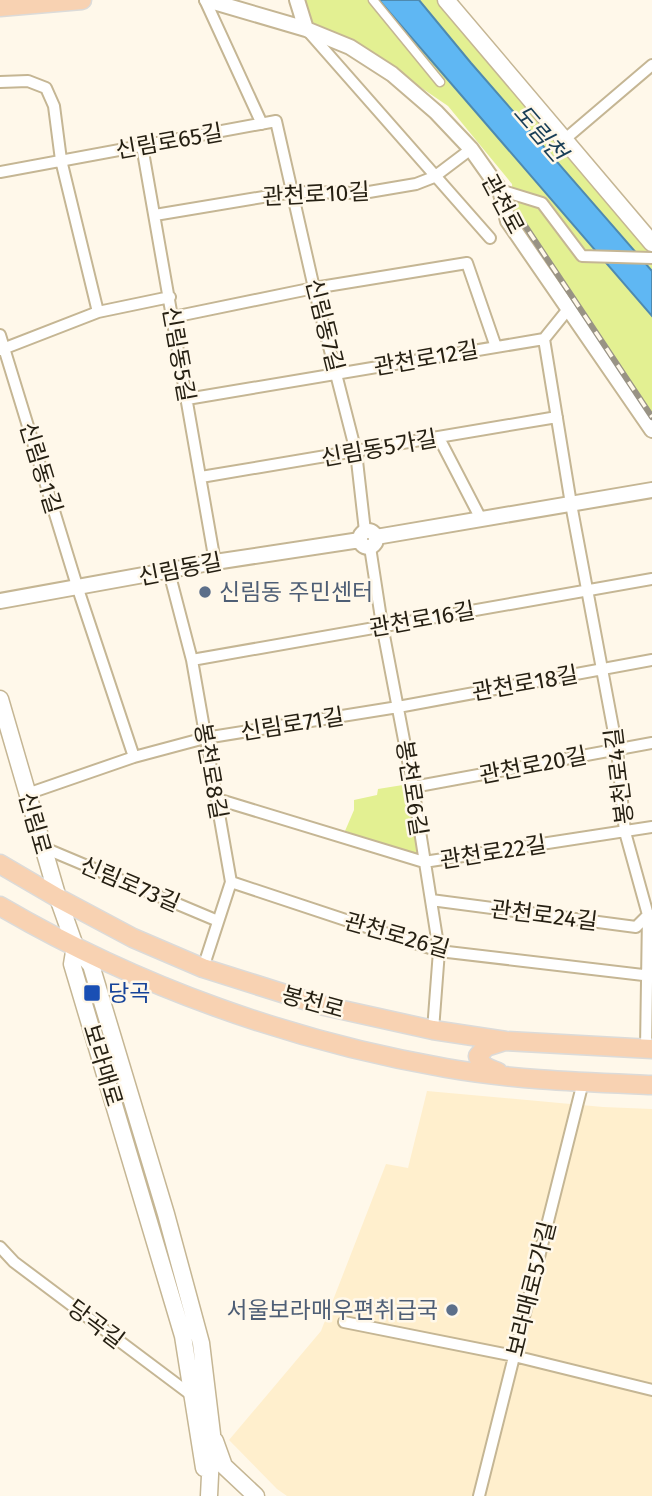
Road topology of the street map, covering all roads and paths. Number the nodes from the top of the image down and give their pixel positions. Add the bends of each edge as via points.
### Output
1 (82, 0) edge
2 (206, 0) edge
3 (297, 0) edge
4 (373, 0) edge
5 (446, 0) edge
6 (0, 7) edge
7 (306, 29) junction
8 (652, 65) edge
9 (0, 82) edge
10 (440, 82) dead end
11 (276, 121) joint
12 (262, 124) junction
13 (564, 140) junction
14 (142, 146) junction
15 (471, 149) junction
16 (61, 160) junction
17 (0, 172) edge
18 (434, 177) junction
19 (500, 190) junction
20 (293, 192) junction
21 (155, 215) junction
22 (490, 238) dead end
23 (652, 243) edge
24 (652, 258) edge
25 (314, 288) junction
26 (170, 297) junction
27 (569, 309) junction
28 (98, 312) junction
29 (173, 317) junction
30 (0, 335) edge
31 (544, 339) junction
32 (496, 347) junction
33 (2, 349) edge
34 (337, 373) junction
35 (187, 399) junction
36 (557, 417) junction
37 (652, 430) edge
38 (439, 438) junction
39 (356, 452) junction
40 (201, 477) junction
41 (652, 490) edge
42 (571, 504) junction
43 (481, 519) junction
44 (368, 539) junction
45 (215, 562) junction
46 (169, 572) junction
47 (652, 579) edge
48 (78, 589) junction
49 (588, 590) junction
50 (0, 601) edge
51 (382, 625) junction
52 (192, 660) junction
53 (652, 660) edge
54 (603, 669) junction
55 (0, 699) edge
56 (398, 707) junction
57 (205, 738) junction
58 (652, 743) edge
59 (617, 749) junction
60 (134, 757) junction
61 (413, 787) junction
62 (27, 794) junction
63 (217, 799) junction
64 (652, 827) edge
65 (625, 832) junction
66 (41, 847) junction
67 (424, 862) junction
68 (0, 864) edge
69 (231, 882) junction
70 (58, 898) junction
71 (431, 900) junction
72 (0, 906) edge
73 (650, 914) edge
74 (218, 921) junction
75 (75, 946) junction
76 (439, 951) junction
77 (204, 968) junction
78 (650, 976) edge
79 (433, 1030) junction
80 (506, 1041) junction
81 (649, 1049) edge
82 (508, 1076) junction
83 (583, 1082) junction
84 (652, 1085) edge
85 (0, 1247) edge
86 (344, 1322) dead end
87 (514, 1356) junction
88 (652, 1390) edge
89 (194, 1397) junction
90 (212, 1434) junction
91 (208, 1496) edge
92 (256, 1496) edge
93 (479, 1496) edge

1 - 6 main road
2 - 7 street, 관천로
2 - 12 street
3 - 7 street
4 - 10 street
5 - 13 main road
7 - 15 street, 관천로 via 349,47 392,74
7 - 18 street
8 - 13 street
9 - 16 street via 28,81 46,88 54,106
11 - 12 street, 신림로65길
11 - 20 street, 신림동7길
12 - 14 street, 신림로65길
13 - 23 main road
14 - 16 street, 신림로65길
14 - 21 street, 신림동5길
15 - 18 street, 관천로10길
15 - 19 street, 관천로
16 - 17 street, 신림로65길
16 - 28 street
18 - 20 street, 관천로10길 via 363,193
18 - 22 street
19 - 24 street via 542,203 582,256
19 - 27 street, 관천로 via 508,221
20 - 21 street, 관천로10길
20 - 25 street, 신림동7길
21 - 26 street, 신림동5길
25 - 29 street
25 - 32 street via 467,263
25 - 34 street, 신림동7길
26 - 28 street
26 - 29 street, 신림동5길
27 - 31 street
27 - 37 street, 관천로
28 - 33 street
29 - 35 street, 신림동5길
30 - 33 street
31 - 32 street, 관천로12길
31 - 36 street, 봉천로4길
32 - 34 street, 관천로12길
33 - 48 street, 신림동1길
34 - 35 street, 관천로12길
34 - 39 street, 신림동7길
35 - 40 street, 신림동5길
36 - 38 street, 신림동5가길
36 - 42 street, 봉천로4길
38 - 39 street, 신림동5가길
38 - 43 street
39 - 40 street, 신림동5가길
39 - 44 street, 신림동7길
40 - 45 street, 신림동5길
41 - 42 street, 신림동길
42 - 43 street, 신림동길
42 - 49 street, 봉천로4길
43 - 44 street, 신림동길
44 - 45 street, 신림동길
44 - 51 street, 봉천로6길
45 - 46 street, 신림동길
46 - 48 street, 신림동길
46 - 52 street, 봉천로8길
47 - 49 street, 관천로16길
48 - 50 street, 신림동길
48 - 60 street, 신림동1길
49 - 51 street, 관천로16길
49 - 54 street, 봉천로4길
51 - 52 street, 관천로16길
51 - 56 street, 봉천로6길
52 - 57 street, 봉천로8길
53 - 54 street, 관천로18길
54 - 56 street, 관천로18길
54 - 59 street, 봉천로4길
55 - 62 main road, 신림로
56 - 57 street, 신림로71길
56 - 61 street, 봉천로6길
57 - 60 street, 신림로71길
57 - 63 street, 봉천로8길
58 - 59 street, 관천로20길
59 - 61 street, 관천로20길
59 - 65 street, 봉천로4길
60 - 62 street, 신림로71길
61 - 67 street, 봉천로6길
62 - 66 main road, 신림로
63 - 67 street, 관천로22길
63 - 69 street, 봉천로8길
64 - 65 street, 관천로22길
65 - 67 street, 관천로22길
65 - 73 street, 봉천로4길
66 - 70 main road, 신림로
66 - 74 street, 신림로73길
67 - 71 street, 봉천로6길
68 - 70 main road, 봉천로
69 - 74 street, 봉천로8길
69 - 76 street, 관천로26길
70 - 75 main road, 신림로
70 - 77 main road, 봉천로 via 133,938
71 - 73 street, 관천로24길 via 636,926
71 - 76 street, 봉천로6길
72 - 75 main road, 봉천로
73 - 78 street, 봉천로4길
74 - 77 street, 봉천로8길
75 - 82 main road, 봉천로 via 162,987 303,1034 406,1061
75 - 89 main road, 보라매로 via 72,964 169,1283
75 - 90 main road, 보라매로 via 90,965 186,1283 201,1343
76 - 78 street, 관천로26길
76 - 79 street, 봉천로6길
77 - 79 main road, 봉천로 via 320,1005
78 - 81 street, 봉천로4길
79 - 80 main road, 봉천로
80 - 81 main road, 봉천로
80 - 82 main road via 486,1047 478,1056 485,1067
82 - 83 main road, 봉천로
83 - 84 main road, 봉천로
83 - 87 street, 보라매로5가길
85 - 89 street, 당곡길
86 - 87 street
87 - 88 street
87 - 93 street, 보라매로5가길
89 - 91 main road, 보라매로
90 - 91 main road, 보라매로
90 - 92 main road via 224,1466

